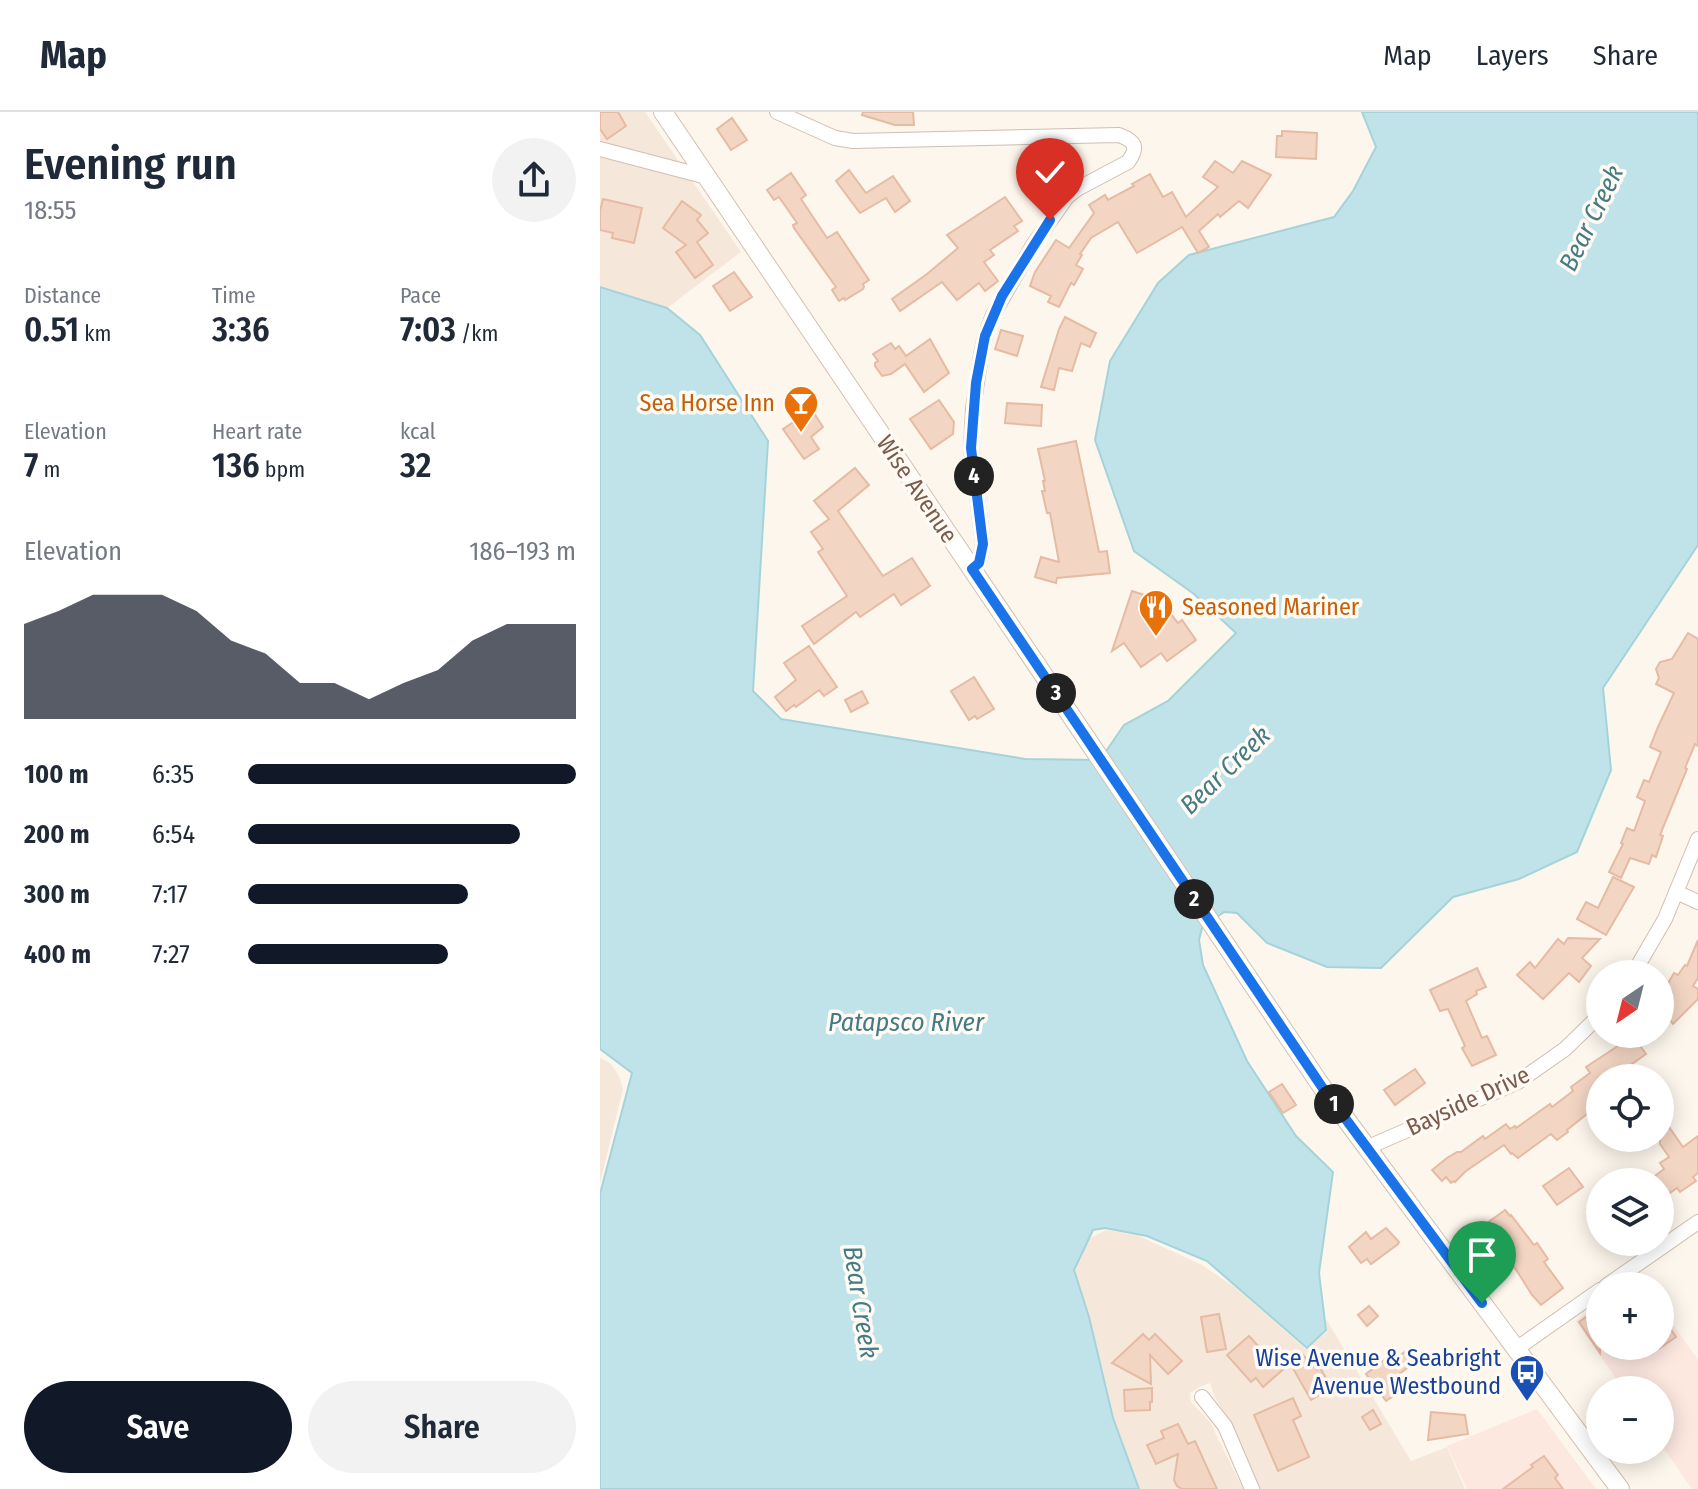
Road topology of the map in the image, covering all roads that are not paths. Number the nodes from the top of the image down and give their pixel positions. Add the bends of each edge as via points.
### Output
1 (663, 112) edge
2 (777, 112) edge
3 (600, 149) edge
4 (707, 177) junction
5 (972, 569) junction
6 (1698, 839) edge
7 (1676, 892) junction
8 (1698, 902) edge
9 (1641, 960) edge
10 (1586, 1029) edge
11 (1366, 1148) junction
12 (1698, 1222) edge
13 (1626, 1272) edge
14 (1586, 1300) edge
15 (1516, 1349) junction
16 (1202, 1397) dead end
17 (1252, 1489) edge
18 (1620, 1489) edge

1 - 4 main road, Wise Avenue
2 - 5 street via 853,141 1119,135 1133,144 1128,162 1067,197 1002,296 989,326 976,383 971,448 983,544
3 - 4 street
4 - 5 main road, Wise Avenue
5 - 11 main road, Wise Avenue
6 - 7 street
7 - 8 street
7 - 9 street
10 - 11 street, Bayside Drive via 1518,1082
11 - 15 main road, Wise Avenue
12 - 13 street
14 - 15 street
15 - 18 main road, Wise Avenue
16 - 17 street via 1225,1426

